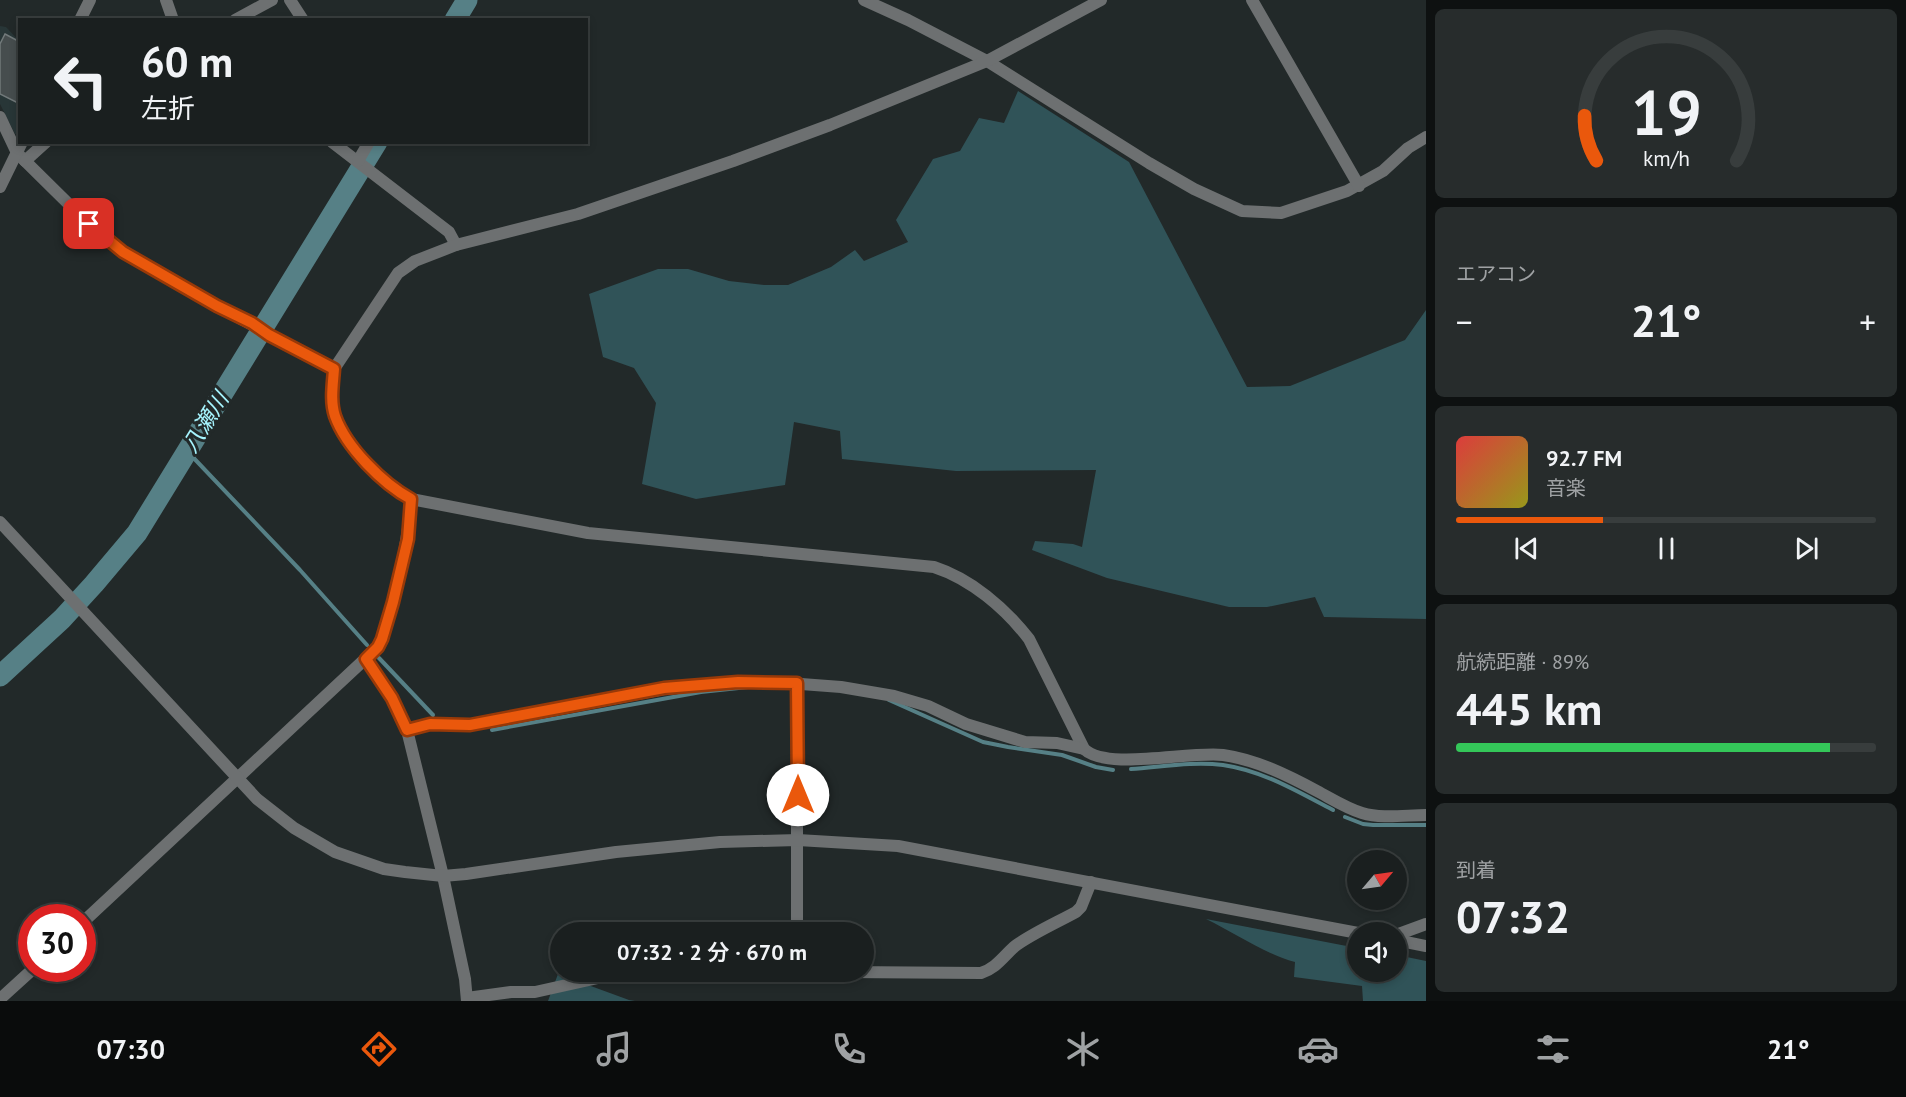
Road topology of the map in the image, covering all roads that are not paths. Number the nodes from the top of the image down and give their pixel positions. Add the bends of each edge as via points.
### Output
1 (90, 0) edge
2 (166, 0) edge
3 (272, 0) edge
4 (290, 0) edge
5 (864, 0) edge
6 (1101, 0) edge
7 (1252, 0) edge
8 (81, 18) edge
9 (172, 18) edge
10 (239, 18) edge
11 (302, 18) edge
12 (987, 61) junction
13 (0, 117) edge
14 (1426, 137) edge
15 (41, 144) edge
16 (335, 144) edge
17 (368, 144) edge
18 (21, 152) edge
19 (362, 165) junction
20 (1359, 186) junction
21 (0, 187) edge
22 (456, 245) junction
23 (334, 369) junction
24 (411, 499) junction
25 (0, 522) edge
26 (366, 659) junction
27 (797, 683) junction
28 (407, 730) junction
29 (1084, 749) junction
30 (237, 778) junction
31 (1426, 815) edge
32 (798, 840) junction
33 (443, 876) junction
34 (1091, 882) junction
35 (96, 910) edge
36 (797, 922) edge
37 (1426, 924) edge
38 (1347, 931) edge
39 (1407, 931) edge
40 (1407, 942) edge
41 (1426, 946) edge
42 (874, 972) edge
43 (19, 982) edge
44 (581, 982) edge
45 (0, 999) edge
46 (467, 1000) edge

1 - 8 street
2 - 9 street
3 - 10 street
4 - 11 street
5 - 12 street
6 - 12 street
7 - 20 street
12 - 20 street via 1149,163 1242,211 1281,213
12 - 22 street via 733,161 578,214
13 - 18 street
14 - 20 street
15 - 18 street
16 - 19 street
17 - 19 street
18 - 21 street
18 - 23 street via 99,234 123,252
19 - 22 street via 452,235
22 - 23 street via 415,261 398,273
23 - 24 street via 333,407 340,426 363,459
24 - 26 street via 408,539 390,611 378,647
24 - 29 street via 588,532 907,563 950,572 966,580 1017,623 1029,639
25 - 30 street
26 - 28 street via 392,698
26 - 30 street
27 - 28 street via 738,682 664,688 470,725 430,724
27 - 29 street via 894,696 1025,742
27 - 32 street
28 - 33 street
29 - 31 street via 1120,761 1224,755 1264,765 1361,813
30 - 33 street via 280,819 335,852 384,869
30 - 35 street
32 - 33 street via 662,847
32 - 34 street via 898,846
32 - 36 street
33 - 46 street
34 - 38 street
34 - 42 street via 1076,912 1015,947 990,970
37 - 39 street
40 - 41 street
43 - 45 street
44 - 46 street

